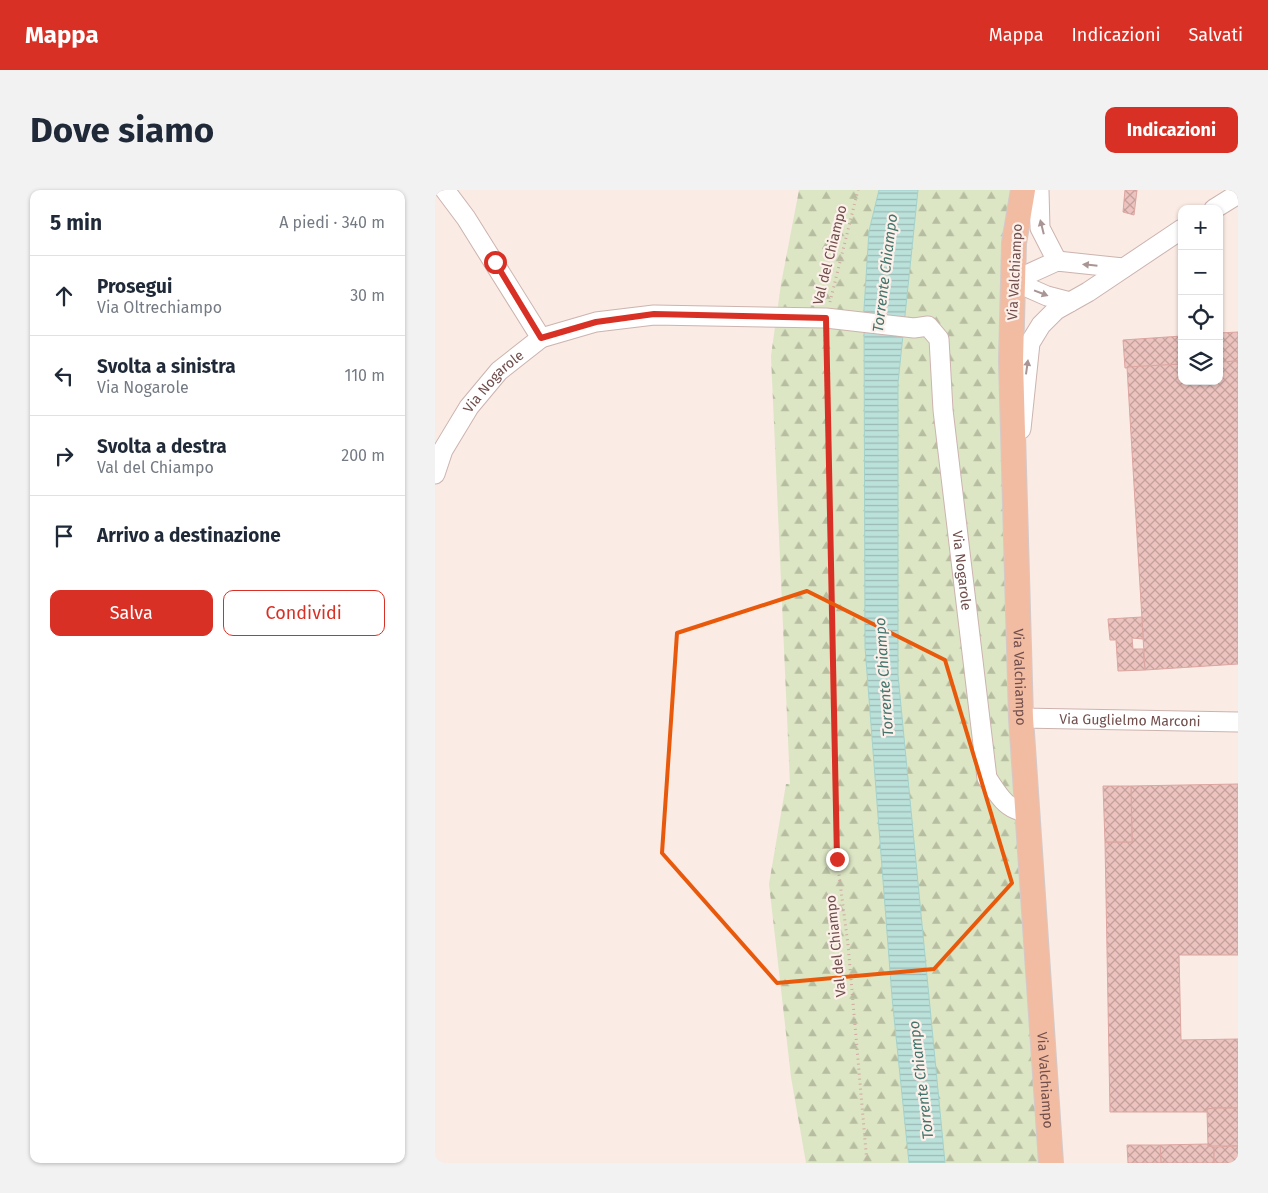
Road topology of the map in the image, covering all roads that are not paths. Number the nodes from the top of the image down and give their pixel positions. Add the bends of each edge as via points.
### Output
1 (445, 190) edge
2 (1023, 190) edge
3 (1039, 190) edge
4 (1238, 194) edge
5 (1220, 205) edge
6 (1178, 232) edge
7 (1057, 261) junction
8 (1123, 268) junction
9 (1013, 281) junction
10 (1070, 302) junction
11 (541, 338) junction
12 (1014, 467) junction
13 (435, 474) edge
14 (1021, 718) junction
15 (1238, 722) edge
16 (1028, 812) junction
17 (1051, 1163) edge

1 - 11 street
2 - 9 main road, Via Valchiampo via 1014,243
7 -> 3 street via 1040,228
4 - 5 street
6 - 8 street
8 -> 7 street
7 - 9 street
8 - 10 street
9 -> 10 street
9 - 12 main road, Via Valchiampo
12 -> 10 street via 1024,412 1030,342 1041,325
11 - 13 street, Via Nogarole via 499,371 469,406 443,450
11 - 16 street, Via Nogarole via 596,322 654,314 826,318 914,328 928,326 939,338 943,410 987,778 1003,802
12 - 14 main road, Via Valchiampo
14 - 15 street, Via Guglielmo Marconi
14 - 16 main road, Via Valchiampo
16 - 17 main road, Via Valchiampo

